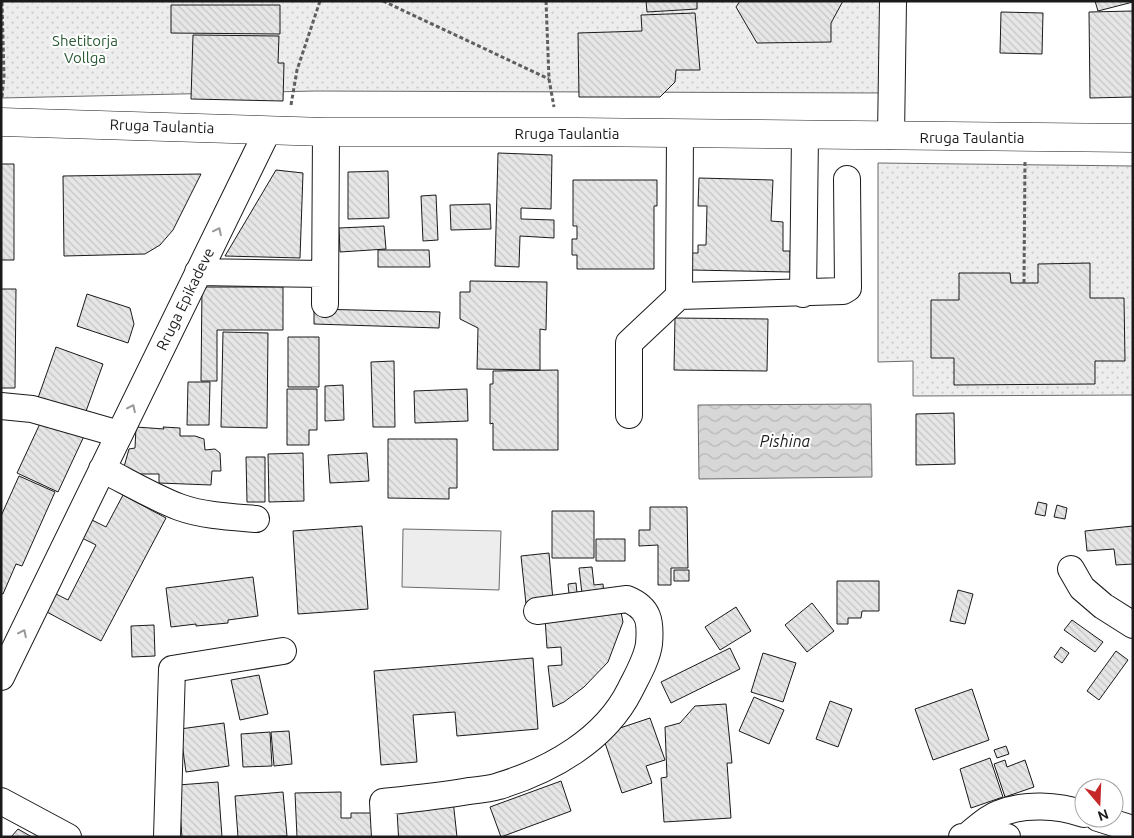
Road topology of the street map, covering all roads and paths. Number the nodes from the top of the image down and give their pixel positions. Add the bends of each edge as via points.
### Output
1 (2, 1) edge
2 (320, 1) edge
3 (383, 1) edge
4 (546, 1) edge
5 (893, 1) edge
6 (549, 79) junction
7 (2, 112) edge
8 (277, 130) junction
9 (326, 132) junction
10 (559, 132) junction
11 (680, 134) junction
12 (805, 135) junction
13 (891, 136) junction
14 (1025, 137) junction
15 (1133, 138) edge
16 (847, 179) dead end
17 (198, 272) junction
18 (324, 274) junction
19 (1024, 283) dead end
20 (803, 294) junction
21 (679, 296) junction
22 (325, 304) dead end
23 (1, 406) edge
24 (629, 415) dead end
25 (119, 434) junction
26 (102, 469) junction
27 (256, 519) dead end
28 (1071, 569) dead end
29 (537, 612) dead end
30 (1133, 625) edge
31 (283, 651) dead end
32 (1, 677) edge
33 (1, 802) edge
34 (1074, 812) edge
35 (68, 837) edge
36 (167, 837) edge
37 (385, 837) edge
38 (961, 837) edge
39 (966, 837) edge
40 (1007, 837) edge

1 - 7 path
2 - 8 path
3 - 6 path
4 - 6 path
5 - 13 street
6 - 10 path
7 - 8 main road, Rruga Taulantia
8 - 9 main road, Rruga Taulantia
17 -> 8 street, Rruga Epikadeve
9 - 10 main road, Rruga Taulantia
9 - 18 street
10 - 11 main road, Rruga Taulantia
11 - 12 main road, Rruga Taulantia
11 - 21 street
12 - 13 main road, Rruga Taulantia
12 - 20 street
13 - 14 main road, Rruga Taulantia
14 - 15 main road, Rruga Taulantia
14 - 19 path
16 - 20 street via 848,288
17 - 18 street
25 -> 17 street, Rruga Epikadeve
18 - 22 street
20 - 21 street
21 - 24 street via 629,343
23 - 25 street via 32,409
25 - 26 street, Rruga Epikadeve
26 - 27 street via 181,508
32 -> 26 street, Rruga Epikadeve
28 - 30 street via 1082,588
29 - 37 street via 627,599 639,604 649,617 649,646 624,702 576,750 542,770 498,786 383,802
31 - 36 street via 172,669
33 - 35 street
34 - 39 street via 1020,807 997,814
38 - 39 street
39 - 40 street

